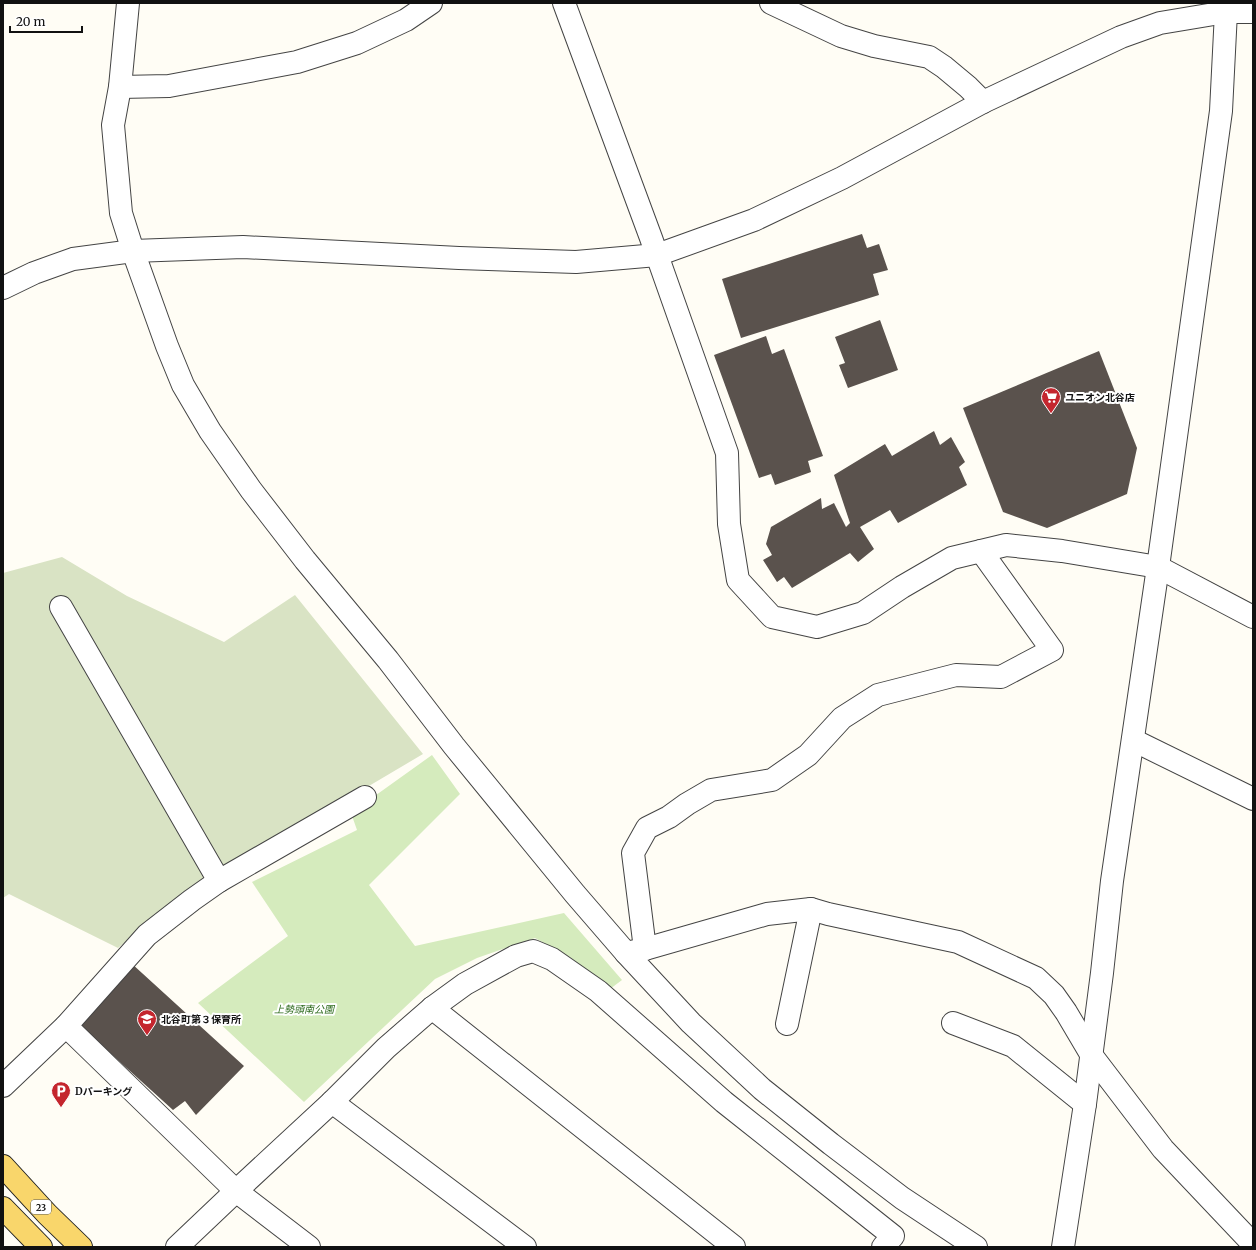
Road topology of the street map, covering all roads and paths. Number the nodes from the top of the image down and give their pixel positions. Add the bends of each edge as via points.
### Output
1 (128, 3) edge
2 (431, 3) edge
3 (564, 3) edge
4 (771, 3) edge
5 (1227, 7) edge
6 (1253, 12) edge
7 (120, 87) junction
8 (983, 102) junction
9 (133, 251) junction
10 (657, 255) junction
11 (3, 288) edge
12 (981, 551) junction
13 (1158, 568) junction
14 (61, 607) dead end
15 (1253, 616) edge
16 (1133, 740) junction
17 (365, 797) dead end
18 (1253, 799) edge
19 (219, 881) junction
20 (811, 909) junction
21 (636, 951) junction
22 (432, 1008) junction
23 (953, 1023) dead end
24 (787, 1024) dead end
25 (66, 1026) junction
26 (1092, 1056) junction
27 (3, 1086) edge
28 (332, 1102) junction
29 (1085, 1104) junction
30 (3, 1166) edge
31 (236, 1191) junction
32 (3, 1208) edge
33 (1253, 1244) edge
34 (41, 1247) edge
35 (81, 1247) edge
36 (177, 1247) edge
37 (309, 1247) edge
38 (524, 1247) edge
39 (734, 1247) edge
40 (883, 1247) edge
41 (976, 1247) edge
42 (1063, 1247) edge

1 - 7 street
2 - 7 street via 406,20 357,43 297,62 169,86
3 - 10 street
4 - 8 street via 841,36 929,57
5 - 6 street
5 - 8 street via 1160,23 1120,36
5 - 13 street via 1221,111
7 - 9 street via 113,125 121,213
8 - 10 street via 842,178 754,220
9 - 10 street via 243,247 576,262
9 - 11 street via 73,259 34,272
9 - 21 street via 166,346 183,385 210,431 251,490 575,894
10 - 12 street via 727,453 729,524 738,580 772,617 817,627 863,613 952,558
12 - 13 street via 1006,545 1062,551
12 - 21 street via 1052,650 1001,677 956,675 878,695 842,718 808,755 772,780 711,790 647,828 633,853
13 - 15 street
13 - 16 street
14 - 19 street
16 - 18 street
16 - 26 street via 1112,881
17 - 19 street
19 - 25 street via 147,935
20 - 21 street via 767,914
20 - 24 street
20 - 26 street via 958,942 1036,978 1062,1006
21 - 41 street via 691,1023 762,1089 902,1198
22 - 28 street via 386,1048
22 - 39 street
22 - 40 street via 465,984 516,956 533,951 552,958 598,991 724,1102 893,1236
23 - 29 street via 1013,1046
25 - 27 street
25 - 31 street
26 - 29 street
26 - 33 street via 1163,1149
28 - 31 street
28 - 38 street
29 - 42 street
30 - 35 main road, 23
31 - 36 street
31 - 37 street
32 - 34 main road

